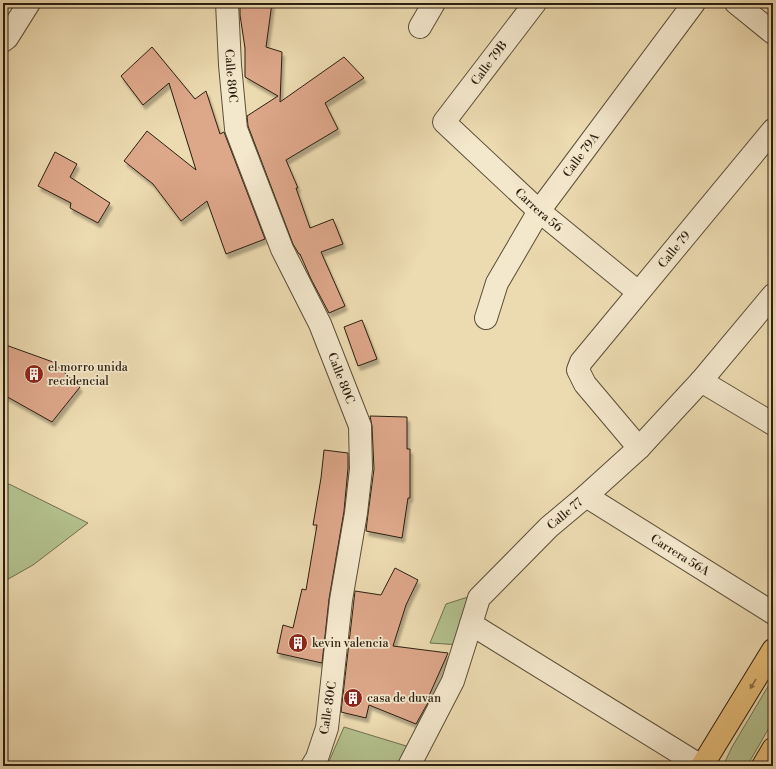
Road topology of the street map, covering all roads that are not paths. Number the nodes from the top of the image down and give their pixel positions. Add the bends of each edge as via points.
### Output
1 (29, 3) edge
2 (227, 3) edge
3 (434, 3) edge
4 (535, 3) edge
5 (694, 3) edge
6 (736, 3) edge
7 (420, 27) dead end
8 (773, 34) edge
9 (3, 41) edge
10 (444, 122) joint
11 (773, 130) edge
12 (539, 211) junction
13 (638, 292) junction
14 (773, 295) edge
15 (486, 318) dead end
16 (701, 381) junction
17 (773, 424) edge
18 (639, 448) junction
19 (586, 496) junction
20 (773, 613) edge
21 (471, 624) junction
22 (773, 650) edge
23 (773, 749) edge
24 (312, 766) edge
25 (409, 766) edge
26 (702, 766) edge
27 (763, 766) edge

1 - 9 street
2 - 24 street, Calle 80C via 236,129 282,249 320,324 360,426 356,513 341,600 327,728
3 - 7 street
4 - 10 street, Calle 79B
5 - 12 street, Calle 79A
6 - 8 street
10 - 12 street, Carrera 56
11 - 13 street, Calle 79
12 - 13 street, Carrera 56
12 - 15 street, Calle 79A via 497,283
13 - 18 street, Calle 79 via 581,362 578,370 585,384
14 - 16 street, Calle 77
16 - 17 street
16 - 18 street, Calle 77
18 - 19 street, Calle 77
19 - 20 street, Carrera 56A
19 - 21 street, Calle 77 via 549,527 479,598
21 - 25 street, Calle 77 via 453,681
21 - 26 street
22 -> 26 main road
23 - 27 main road

